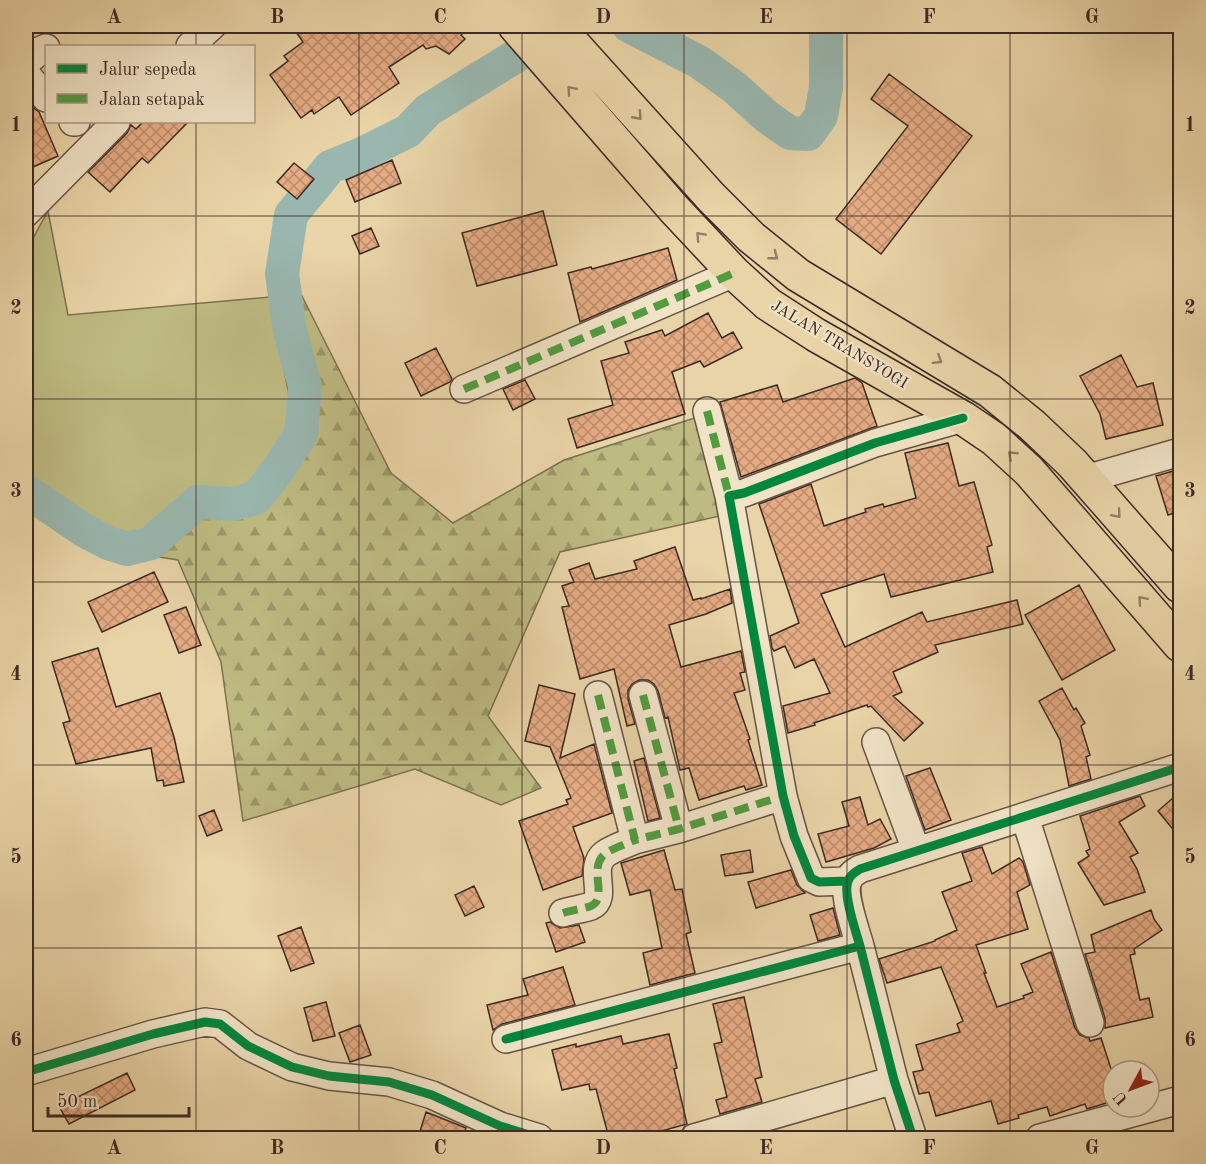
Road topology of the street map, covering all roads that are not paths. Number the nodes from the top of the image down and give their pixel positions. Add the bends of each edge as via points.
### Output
1 (212, 26) edge
2 (515, 26) edge
3 (557, 26) edge
4 (191, 45) edge
5 (45, 48) edge
6 (26, 63) edge
7 (26, 74) edge
8 (45, 97) edge
9 (115, 123) edge
10 (26, 213) edge
11 (734, 273) junction
12 (892, 331) junction
13 (875, 367) junction
14 (464, 389) dead end
15 (707, 411) dead end
16 (963, 418) junction
17 (1180, 452) edge
18 (1086, 479) junction
19 (729, 496) junction
20 (1180, 586) edge
21 (1180, 645) edge
22 (598, 695) dead end
23 (643, 695) dead end
24 (876, 742) dead end
25 (1180, 767) edge
26 (783, 796) junction
27 (1025, 817) junction
28 (679, 829) junction
29 (635, 840) junction
30 (916, 850) junction
31 (847, 881) junction
32 (563, 913) dead end
33 (860, 946) junction
34 (1090, 1023) dead end
35 (506, 1039) dead end
36 (26, 1072) edge
37 (894, 1080) junction
38 (1180, 1100) edge
39 (539, 1138) edge
40 (694, 1138) edge
41 (913, 1138) edge
42 (1040, 1138) edge

1 - 4 street
11 -> 2 highway, JALAN TRANSYOGI
3 -> 12 highway via 751,237 798,275
5 - 6 street
7 - 8 street
9 - 10 street
11 - 13 highway, JALAN TRANSYOGI via 778,310
11 - 14 street
12 - 13 highway
12 -> 18 highway via 990,392 1032,425
13 - 16 highway, JALAN TRANSYOGI
15 - 19 street
16 - 19 street via 875,443
21 -> 16 highway, JALAN TRANSYOGI via 1029,471 994,439
17 - 18 street
18 -> 20 highway
19 - 26 street
22 - 29 street
23 - 28 street
24 - 30 street
25 - 27 street
26 - 28 street
26 - 31 street via 811,878 819,882
27 - 30 street
27 - 34 street
28 - 29 street
29 - 32 street via 606,853 599,861 596,902
30 - 31 street via 860,869
31 - 33 street via 847,897
33 - 35 street
33 - 37 street
36 - 39 street via 205,1022 220,1024 248,1046 292,1066 329,1076 389,1082
37 - 40 street
37 - 41 street
38 - 42 street

